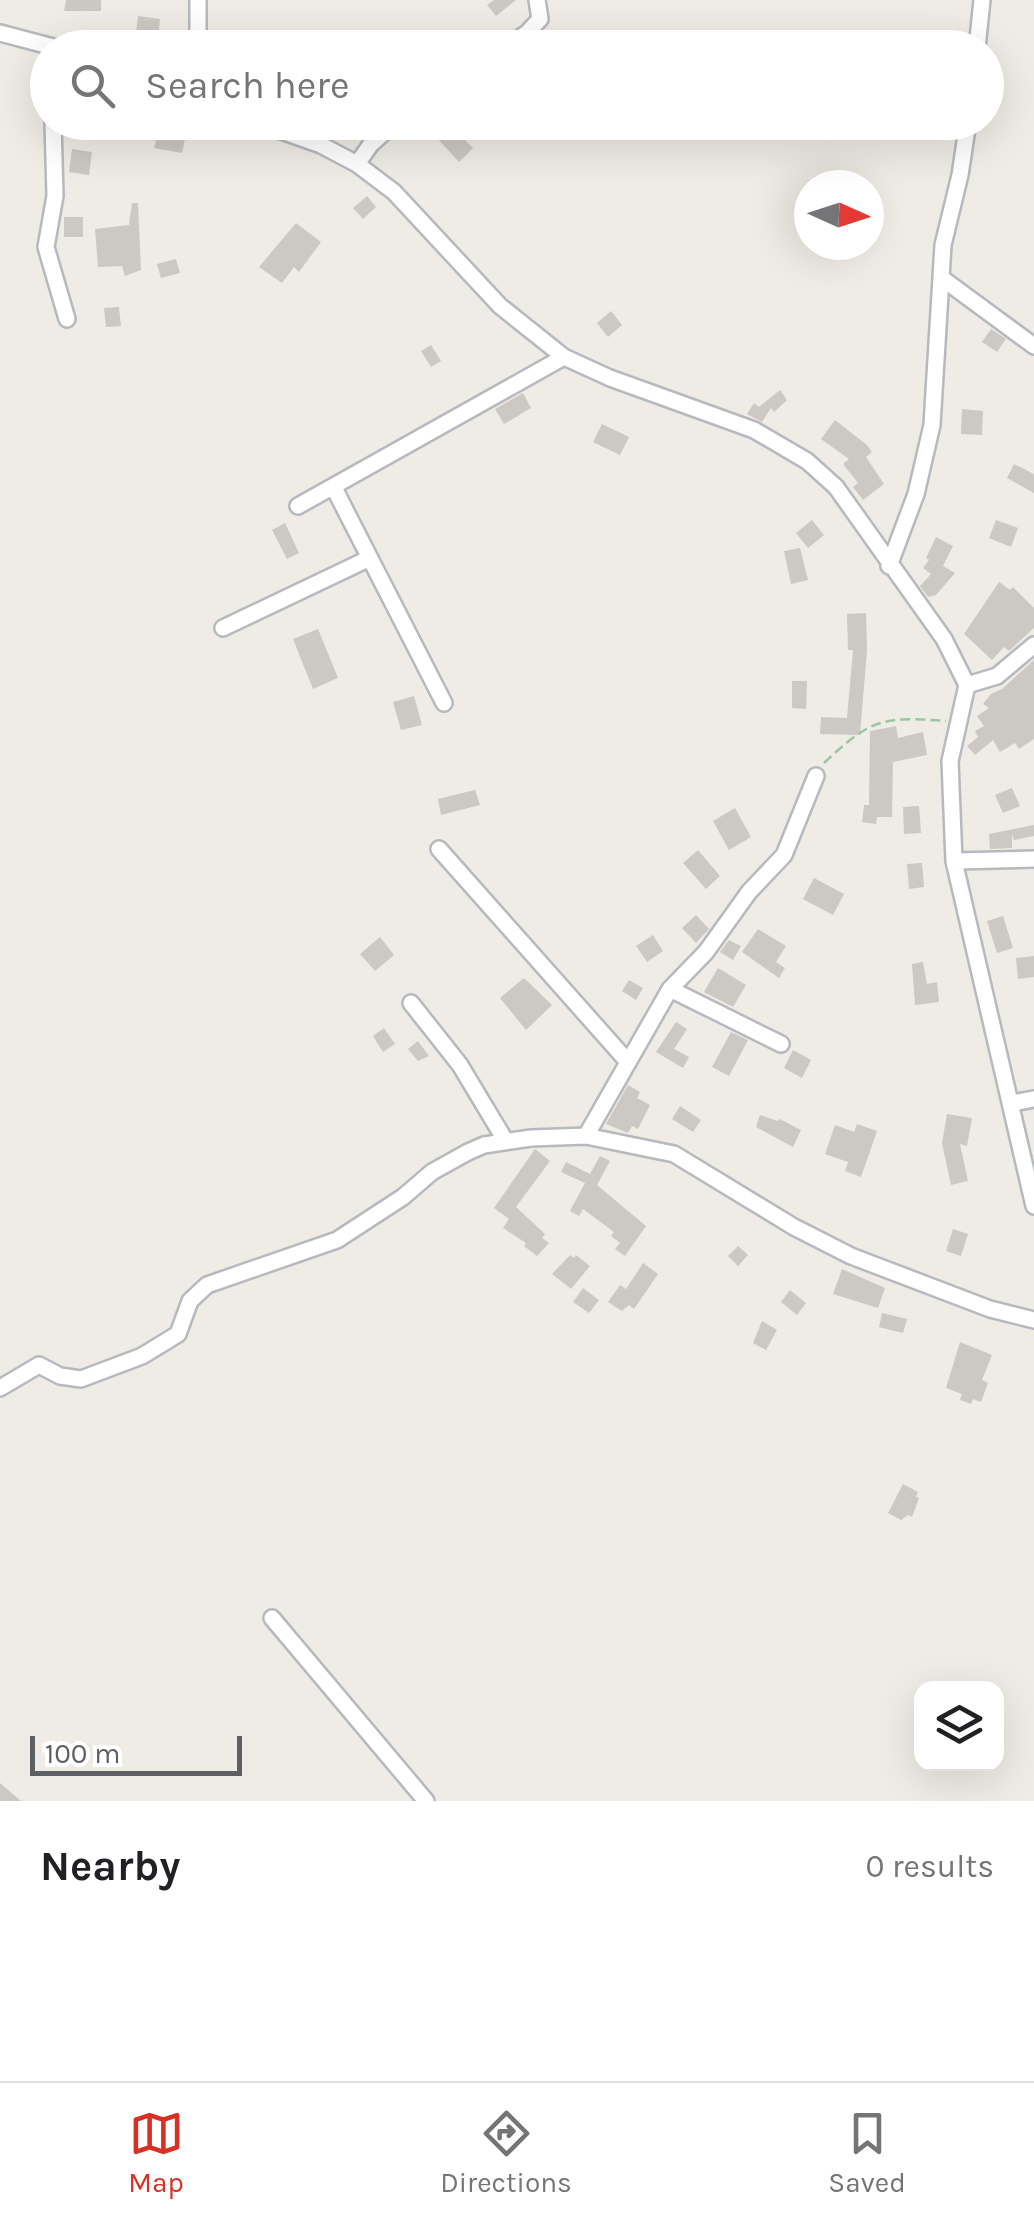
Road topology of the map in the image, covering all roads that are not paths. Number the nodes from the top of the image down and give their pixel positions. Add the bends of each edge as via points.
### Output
1 (198, 0) edge
2 (537, 0) edge
3 (982, 0) edge
4 (198, 30) edge
5 (527, 30) edge
6 (979, 30) edge
7 (0, 33) edge
8 (30, 41) edge
9 (53, 140) edge
10 (307, 140) edge
11 (376, 140) edge
12 (965, 140) edge
13 (358, 164) junction
14 (943, 279) junction
15 (67, 318) dead end
16 (1034, 346) edge
17 (564, 357) junction
18 (334, 488) junction
19 (298, 506) dead end
20 (370, 558) junction
21 (889, 566) junction
22 (223, 628) dead end
23 (1034, 645) edge
24 (967, 685) junction
25 (444, 703) dead end
26 (816, 776) road end
27 (439, 850) dead end
28 (1034, 859) edge
29 (954, 861) junction
30 (670, 989) junction
31 (411, 1004) dead end
32 (781, 1044) dead end
33 (628, 1062) junction
34 (1034, 1099) edge
35 (1012, 1103) junction
36 (586, 1136) junction
37 (505, 1140) junction
38 (1034, 1206) edge
39 (1034, 1320) edge
40 (0, 1388) edge
41 (272, 1618) dead end
42 (426, 1801) edge

1 - 4 street
2 - 5 street via 540,19
3 - 6 street
7 - 8 street
9 - 15 street via 55,196 46,247
10 - 13 street
11 - 13 street
12 - 14 street via 947,220
13 - 17 street via 394,192 500,306
14 - 16 street
14 - 21 street via 932,425
17 - 18 street
17 - 21 street via 754,430 807,461 836,488
18 - 19 street
18 - 20 street
20 - 22 street
20 - 25 street
21 - 24 street via 944,639
23 - 24 street via 997,676
24 - 29 street via 950,760
26 - 30 street via 784,855
27 - 33 street
28 - 29 street
29 - 35 street
30 - 32 street
30 - 33 street
31 - 37 street via 460,1065
33 - 36 street
34 - 35 street
35 - 38 street
36 - 37 street
36 - 39 street via 674,1154 851,1256
37 - 40 street via 432,1172 336,1240 208,1285 190,1301 178,1334 142,1356 81,1379 39,1364
41 - 42 street

